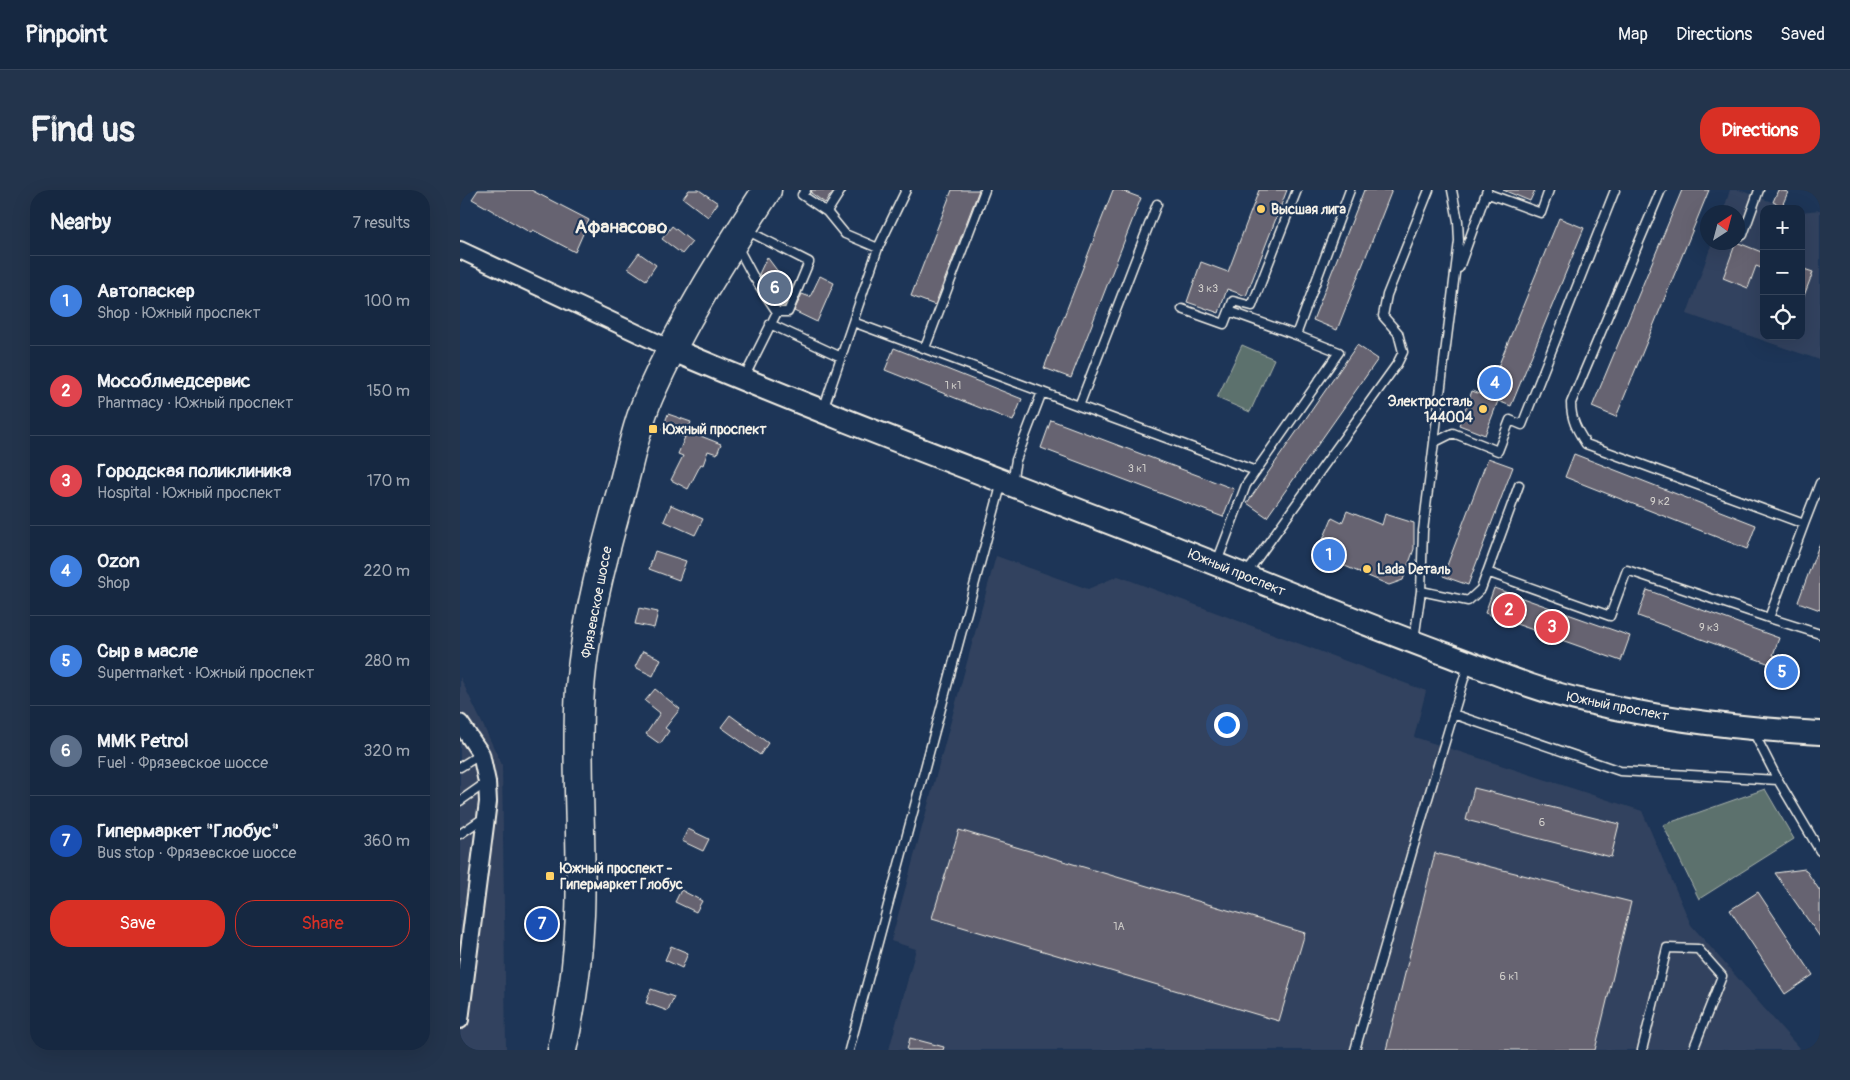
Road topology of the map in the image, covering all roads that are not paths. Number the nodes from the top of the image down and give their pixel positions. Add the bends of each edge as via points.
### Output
1 (767, 190) edge
2 (806, 190) edge
3 (840, 190) edge
4 (906, 190) edge
5 (985, 190) edge
6 (1297, 190) edge
7 (1350, 190) edge
8 (1429, 190) edge
9 (1452, 190) edge
10 (1549, 190) edge
11 (1615, 190) edge
12 (1661, 190) edge
13 (1759, 190) edge
14 (1487, 191) edge
15 (1157, 204) dead end
16 (826, 212) junction
17 (1745, 229) edge
18 (738, 235) junction
19 (878, 248) junction
20 (460, 250) edge
21 (1455, 281) junction
22 (1182, 309) dead end
23 (1229, 310) junction
24 (777, 312) junction
25 (853, 322) junction
26 (770, 324) junction
27 (1296, 335) junction
28 (925, 348) junction
29 (671, 349) junction
30 (841, 357) junction
31 (743, 380) junction
32 (1042, 392) junction
33 (1079, 406) junction
34 (822, 411) junction
35 (1435, 442) junction
36 (1256, 471) junction
37 (1007, 482) junction
38 (1820, 483) edge
39 (1519, 485) dead end
40 (1804, 524) junction
41 (1216, 564) junction
42 (1488, 572) junction
43 (1245, 575) junction
44 (1421, 591) junction
45 (1769, 618) junction
46 (1820, 634) edge
47 (1414, 642) junction
48 (1468, 663) junction
49 (1453, 714) junction
50 (1751, 727) junction
51 (461, 728) edge
52 (1820, 733) edge
53 (481, 754) junction
54 (460, 768) edge
55 (1778, 780) junction
56 (487, 782) junction
57 (460, 801) edge
58 (487, 815) junction
59 (460, 834) edge
60 (1820, 851) edge
61 (460, 1020) edge
62 (562, 1050) edge
63 (849, 1050) edge
64 (1355, 1050) edge
65 (1642, 1050) edge
66 (1693, 1050) edge

1 - 18 highway, Фрязевское шоссе
2 - 16 lane via 802,195
3 - 16 lane
4 - 19 lane
5 - 28 lane
6 - 23 lane via 1252,306 1233,301
7 - 27 lane
8 - 43 lane via 1387,295 1383,316 1398,333 1403,352
9 - 21 lane via 1459,240
10 - 14 lane via 1541,213
11 - 35 lane via 1522,425 1510,420 1498,451 1453,434
12 - 40 lane via 1571,402 1576,428 1586,444
13 - 17 lane
14 - 21 lane
15 - 33 lane
16 - 19 lane via 846,234
18 - 24 lane via 753,276
18 - 24 lane via 809,262 788,312
18 - 29 highway, Фрязевское шоссе
19 - 25 lane
20 - 29 street
21 - 35 lane
22 - 23 lane via 1224,324
23 - 27 lane
24 - 26 lane
25 - 28 lane
25 - 30 lane
26 - 30 lane
26 - 31 lane
27 - 36 lane via 1339,352
28 - 32 lane
29 - 31 main road, Южный проспект
29 - 62 highway, Фрязевское шоссе via 648,398 637,433 609,536 584,656 579,713 580,914 574,982
30 - 34 lane
31 - 34 main road, Южный проспект
32 - 33 lane
32 - 37 lane
33 - 36 lane
34 - 37 main road, Южный проспект
35 - 44 lane via 1423,531
36 - 41 lane via 1246,485
37 - 41 main road, Южный проспект
37 - 63 lane
38 - 40 lane
39 - 42 lane
40 - 45 lane
41 - 43 main road, Южный проспект
42 - 44 lane via 1481,589 1468,601
42 - 45 lane via 1610,616 1627,570
43 - 47 main road, Южный проспект
44 - 47 lane
45 - 46 lane
47 - 48 main road, Южный проспект
48 - 49 lane
48 - 50 main road, Южный проспект via 1582,701
49 - 55 lane via 1620,771
49 - 64 lane
50 - 52 main road, Южный проспект
50 - 55 lane
51 - 53 street
53 - 54 lane
53 - 56 street
55 - 60 lane
56 - 57 lane
56 - 58 street
58 - 59 lane
58 - 61 street
65 - 66 lane via 1667,948 1674,948 1698,949 1722,976

